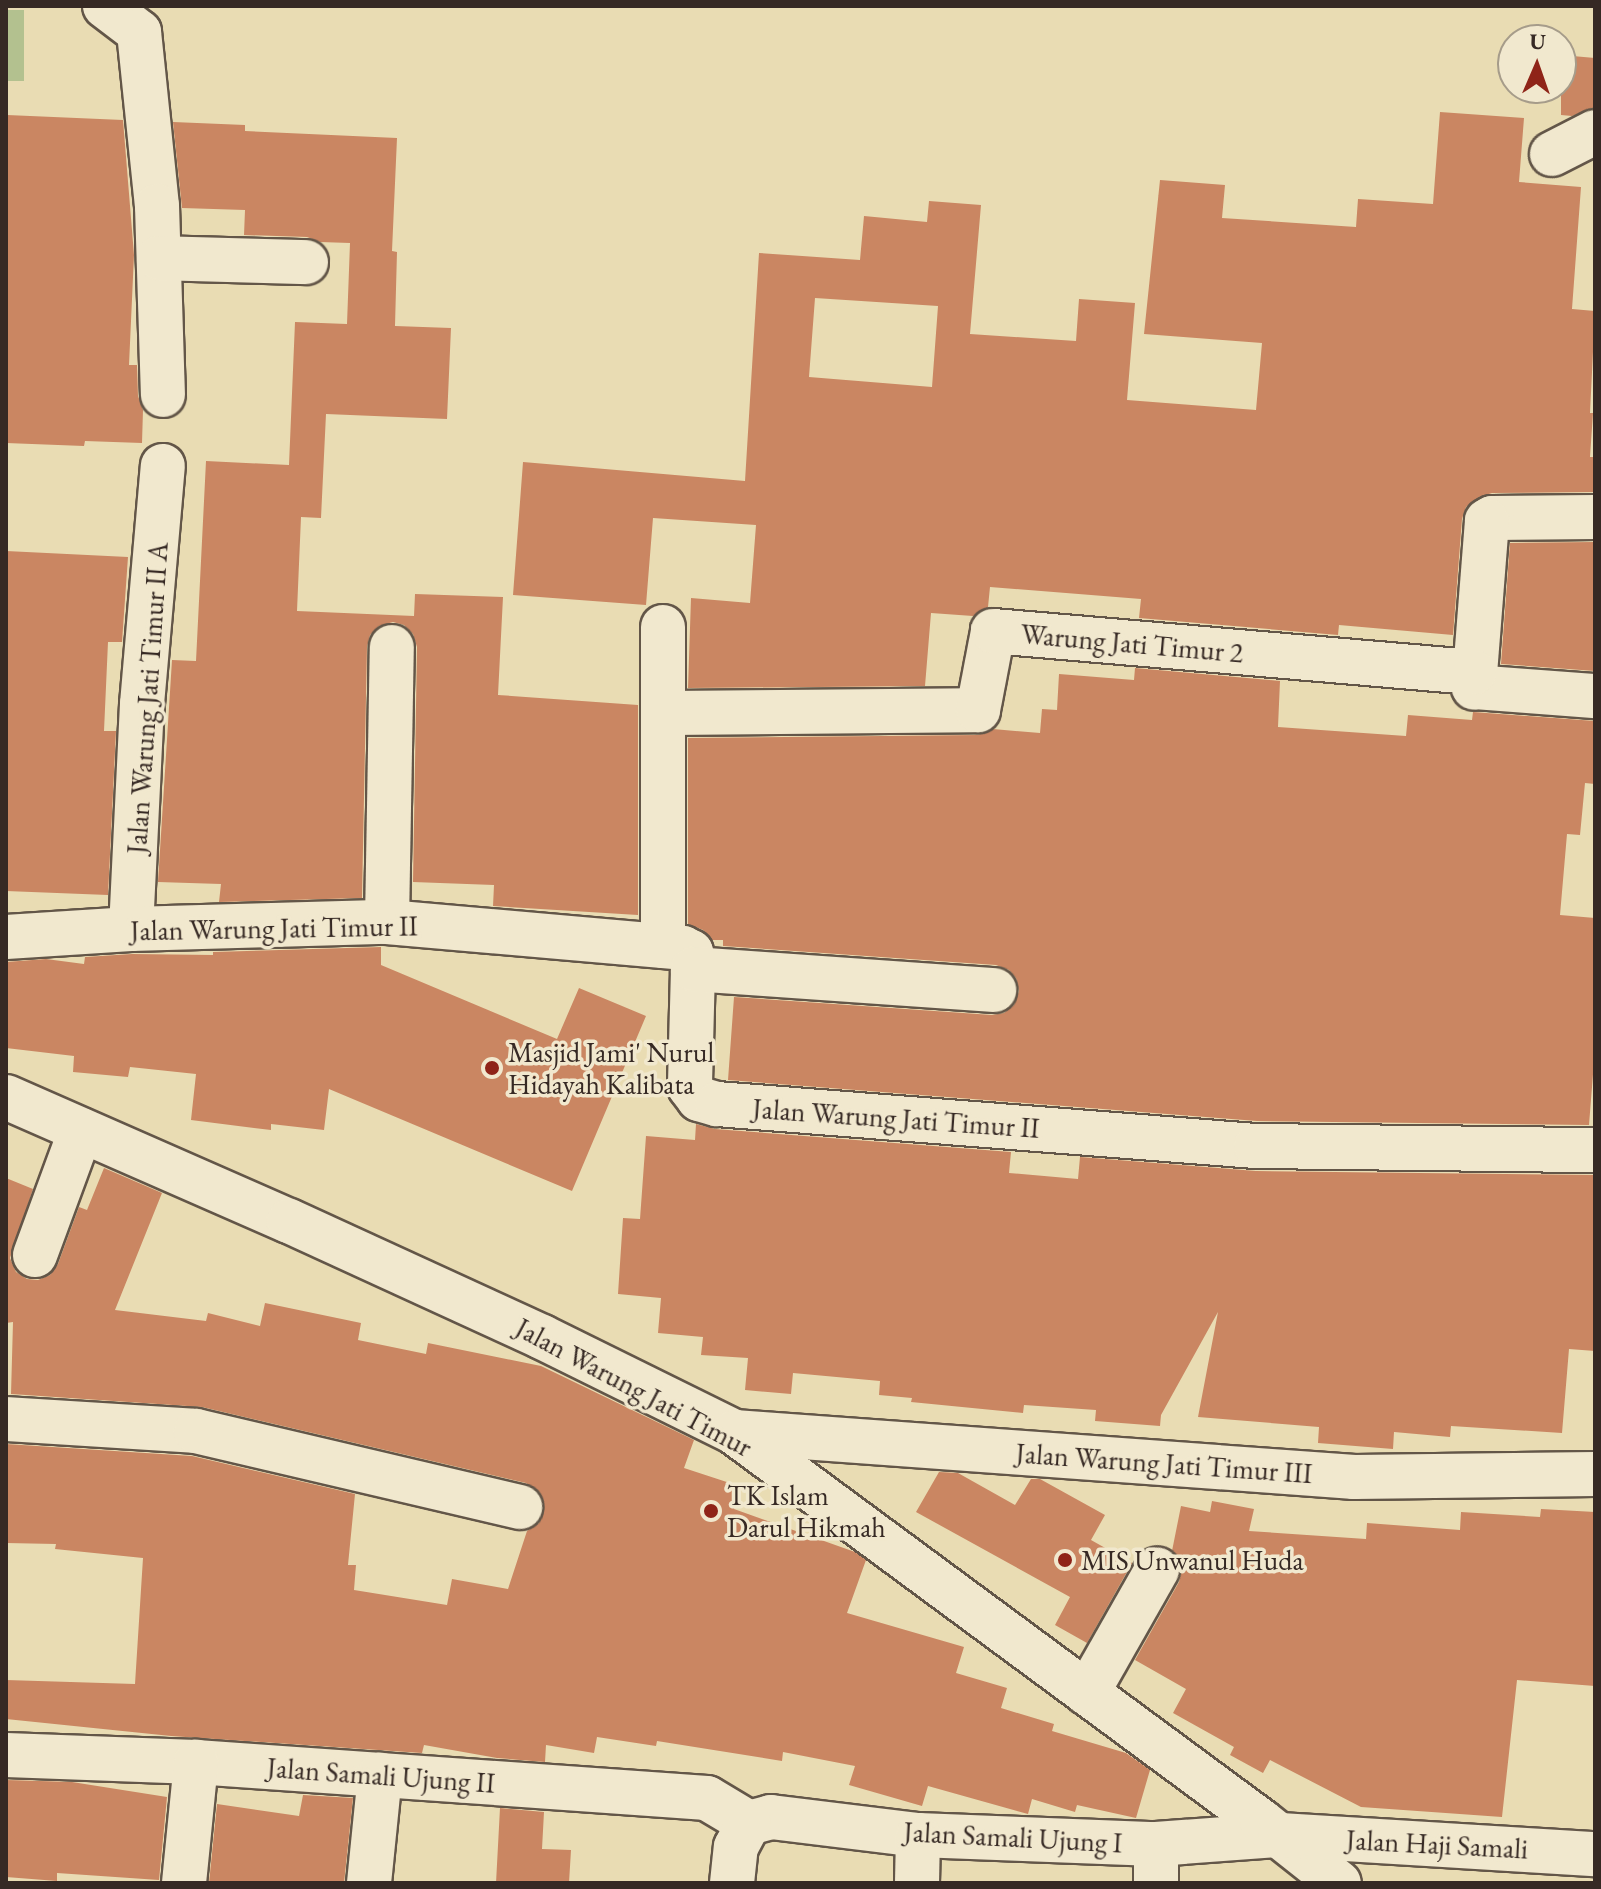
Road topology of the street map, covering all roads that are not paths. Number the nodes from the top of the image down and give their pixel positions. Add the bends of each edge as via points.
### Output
1 (105, 6) edge
2 (1595, 132) edge
3 (1552, 154) dead end
4 (159, 258) junction
5 (306, 262) dead end
6 (163, 395) dead end
7 (163, 466) dead end
8 (1595, 517) edge
9 (663, 627) dead end
10 (392, 647) dead end
11 (1474, 680) junction
12 (1595, 696) edge
13 (664, 713) junction
14 (387, 922) junction
15 (131, 929) junction
16 (6, 937) edge
17 (678, 958) junction
18 (994, 990) dead end
19 (6, 1097) edge
20 (81, 1130) junction
21 (1595, 1150) edge
22 (35, 1255) dead end
23 (6, 1419) edge
24 (734, 1432) junction
25 (1595, 1474) edge
26 (520, 1507) dead end
27 (1157, 1570) dead end
28 (1087, 1693) junction
29 (6, 1755) edge
30 (196, 1762) junction
31 (380, 1775) junction
32 (749, 1823) junction
33 (918, 1835) junction
34 (1280, 1835) junction
35 (1595, 1854) edge
36 (1156, 1864) edge
37 (184, 1883) edge
38 (369, 1883) edge
39 (732, 1883) edge
40 (917, 1883) edge
41 (1339, 1883) edge

1 - 4 street via 139,32
2 - 3 street
4 - 5 street
4 - 6 street
7 - 15 street, Jalan Warung Jati Timur II A via 142,704
8 - 11 street via 1487,521
9 - 13 street
10 - 14 street
11 - 12 street, Warung Jati Timur 2
11 - 13 street, Warung Jati Timur 2 via 993,631 978,710
13 - 17 street
14 - 15 street, Jalan Warung Jati Timur II
14 - 17 street, Jalan Warung Jati Timur II
15 - 16 street, Jalan Warung Jati Timur II
17 - 18 street
17 - 21 street, Jalan Warung Jati Timur II via 690,1087 699,1099 717,1104 1256,1146
19 - 20 street, Jalan Warung Jati Timur
20 - 22 street
20 - 24 street, Jalan Warung Jati Timur via 542,1337
23 - 26 street via 196,1431
24 - 25 street, Jalan Warung Jati Timur III via 1354,1477
24 - 28 street, Jalan Warung Jati Timur
27 - 28 street
28 - 34 street, Jalan Warung Jati Timur
29 - 30 street, Jalan Samali Ujung II
30 - 31 street, Jalan Samali Ujung II
30 - 37 street
31 - 32 street, Jalan Samali Ujung II via 707,1798
31 - 38 street
32 - 33 street, Jalan Samali Ujung I via 771,1817
32 - 39 street via 736,1847
33 - 36 street, Jalan Samali Ujung I
33 - 40 street
34 - 35 street, Jalan Haji Samali
34 - 36 street, Jalan Samali Ujung I
34 - 41 street, Jalan Warung Jati Timur

